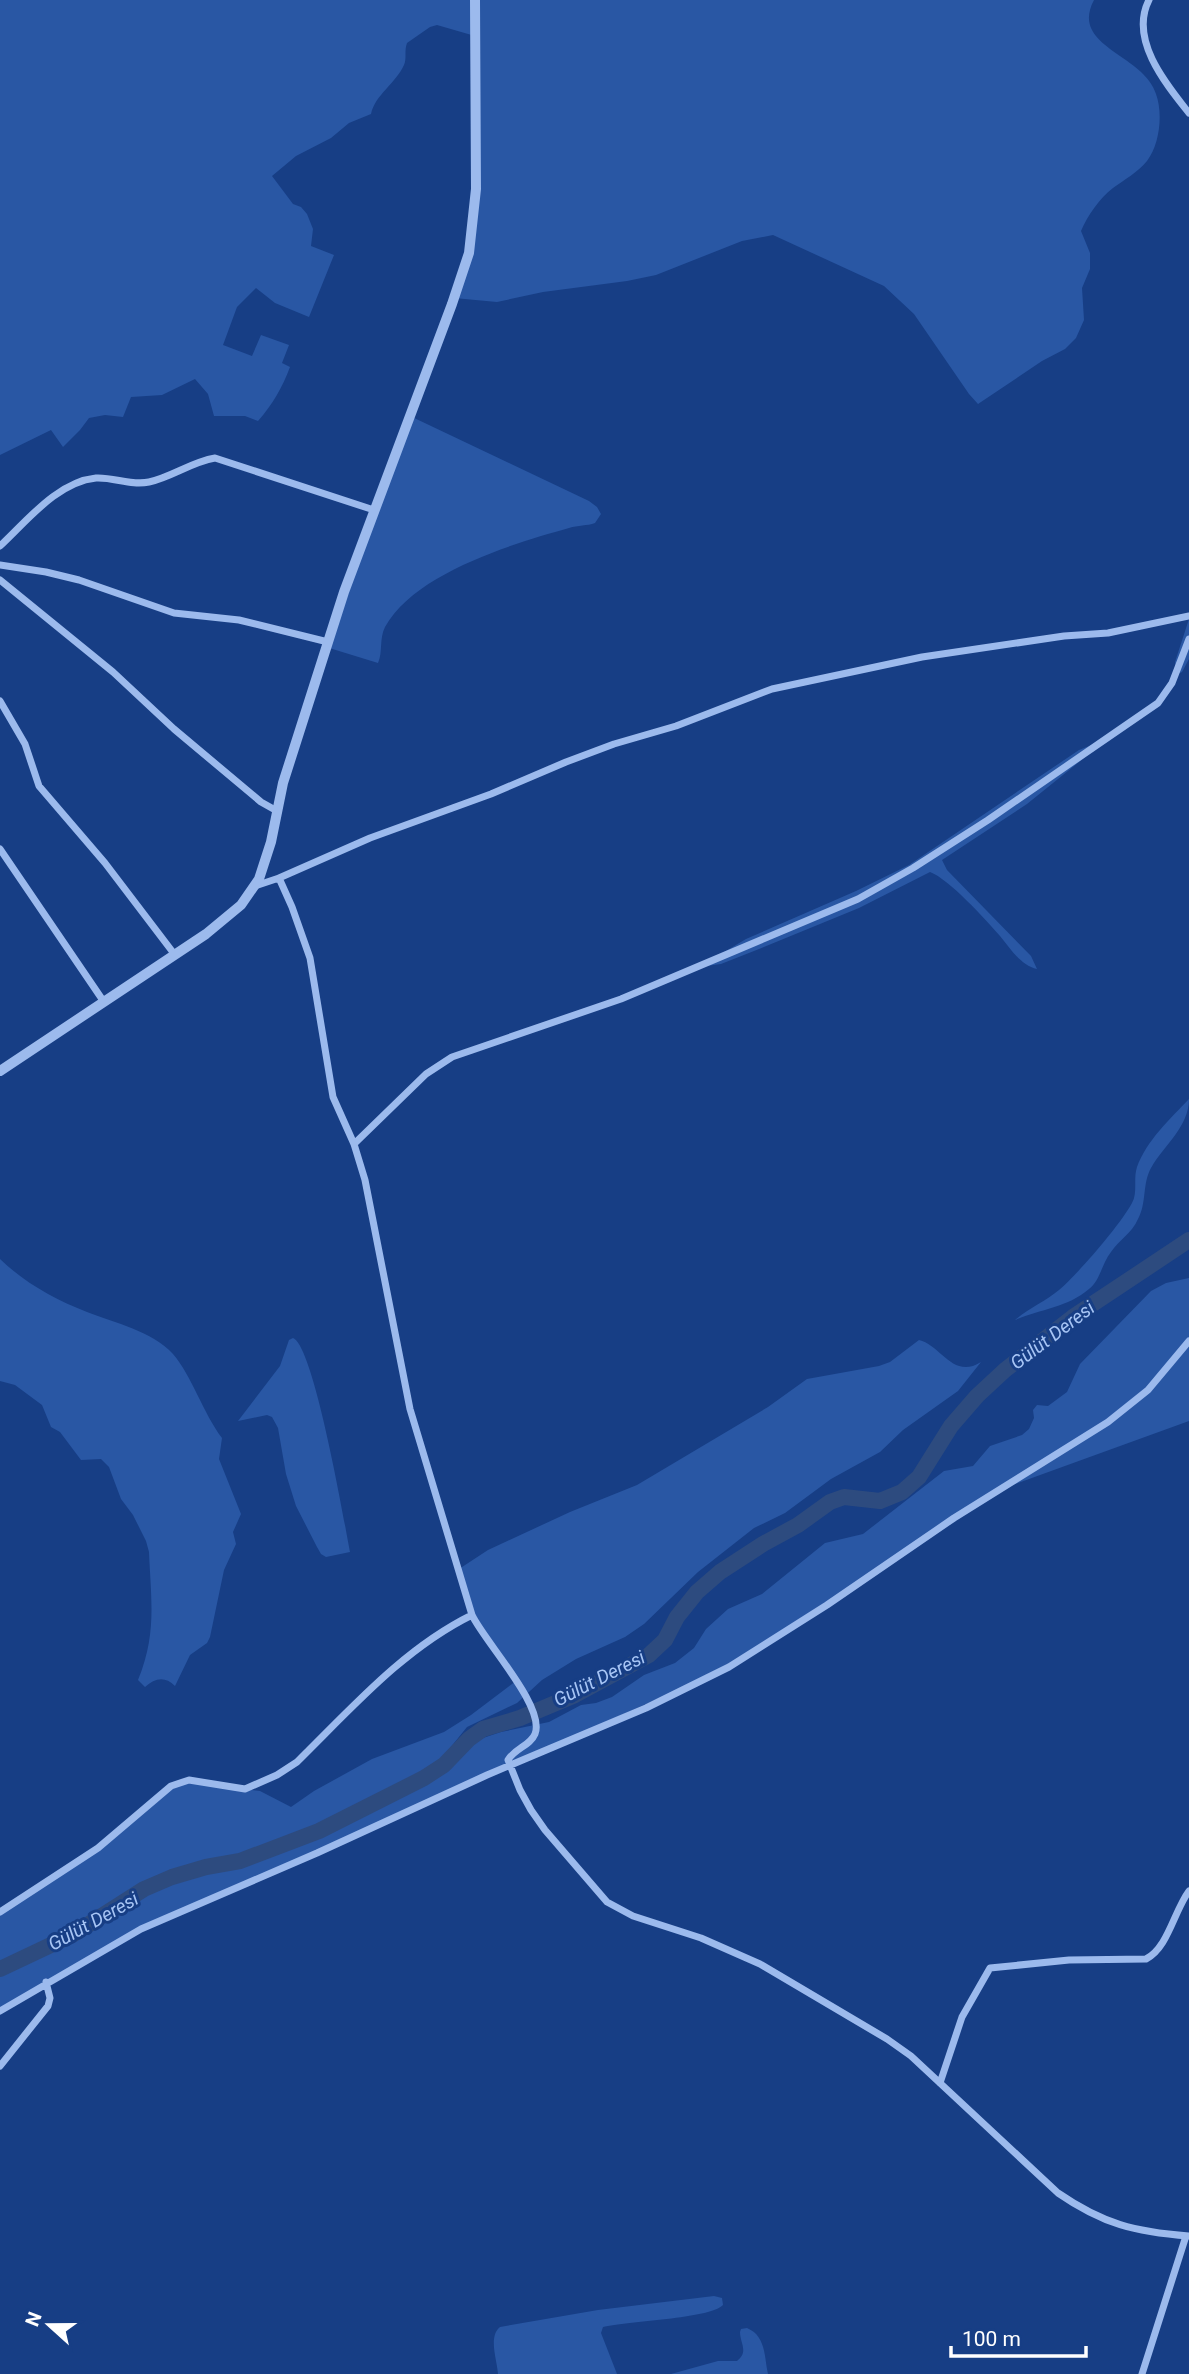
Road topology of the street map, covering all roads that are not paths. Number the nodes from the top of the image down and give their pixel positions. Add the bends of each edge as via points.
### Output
1 (475, 0) edge
2 (1149, 0) edge
3 (1189, 113) edge
4 (374, 510) junction
5 (0, 546) edge
6 (0, 565) edge
7 (0, 580) edge
8 (1189, 617) edge
9 (1189, 639) edge
10 (328, 642) junction
11 (0, 701) edge
12 (277, 811) junction
13 (0, 849) edge
14 (279, 878) junction
15 (255, 886) junction
16 (175, 955) junction
17 (104, 1002) junction
18 (0, 1071) edge
19 (354, 1144) junction
20 (1189, 1341) edge
21 (472, 1615) junction
22 (509, 1765) junction
23 (1189, 1891) edge
24 (0, 1912) edge
25 (46, 1982) junction
26 (0, 2011) edge
27 (0, 2066) edge
28 (940, 2083) junction
29 (1187, 2236) edge
30 (1142, 2374) edge

1 - 4 street via 475,189 469,253
2 - 3 street via 1143,15 1144,38
4 - 5 street via 215,458 145,483 96,478 70,486
4 - 10 street
6 - 10 street via 79,580 174,613 239,620
7 - 12 street
8 - 14 street via 1108,633 922,657 772,689 566,762
9 - 19 street via 1172,683 1158,703 913,868 858,899 621,999 452,1057 426,1074
10 - 12 street
11 - 16 street via 15,724 39,786
12 - 15 street via 266,863
13 - 17 street
14 - 15 street
14 - 19 street via 310,958 333,1097
15 - 16 street via 228,918
16 - 17 street
17 - 18 street
19 - 21 street via 410,1409
20 - 22 street via 1148,1390 1108,1422 729,1667
21 - 22 street via 509,1668 536,1719 535,1736 513,1753
21 - 24 street via 408,1656 297,1762 277,1775 245,1789 189,1780 171,1786 98,1848
22 - 25 street via 141,1929
22 - 28 street via 538,1820 607,1902 760,1964 887,2039
23 - 28 street via 1162,1945 1146,1959 990,1968 962,2017
25 - 26 street
25 - 27 street via 48,2006
28 - 29 street via 1058,2193 1084,2211 1131,2228
29 - 30 street

